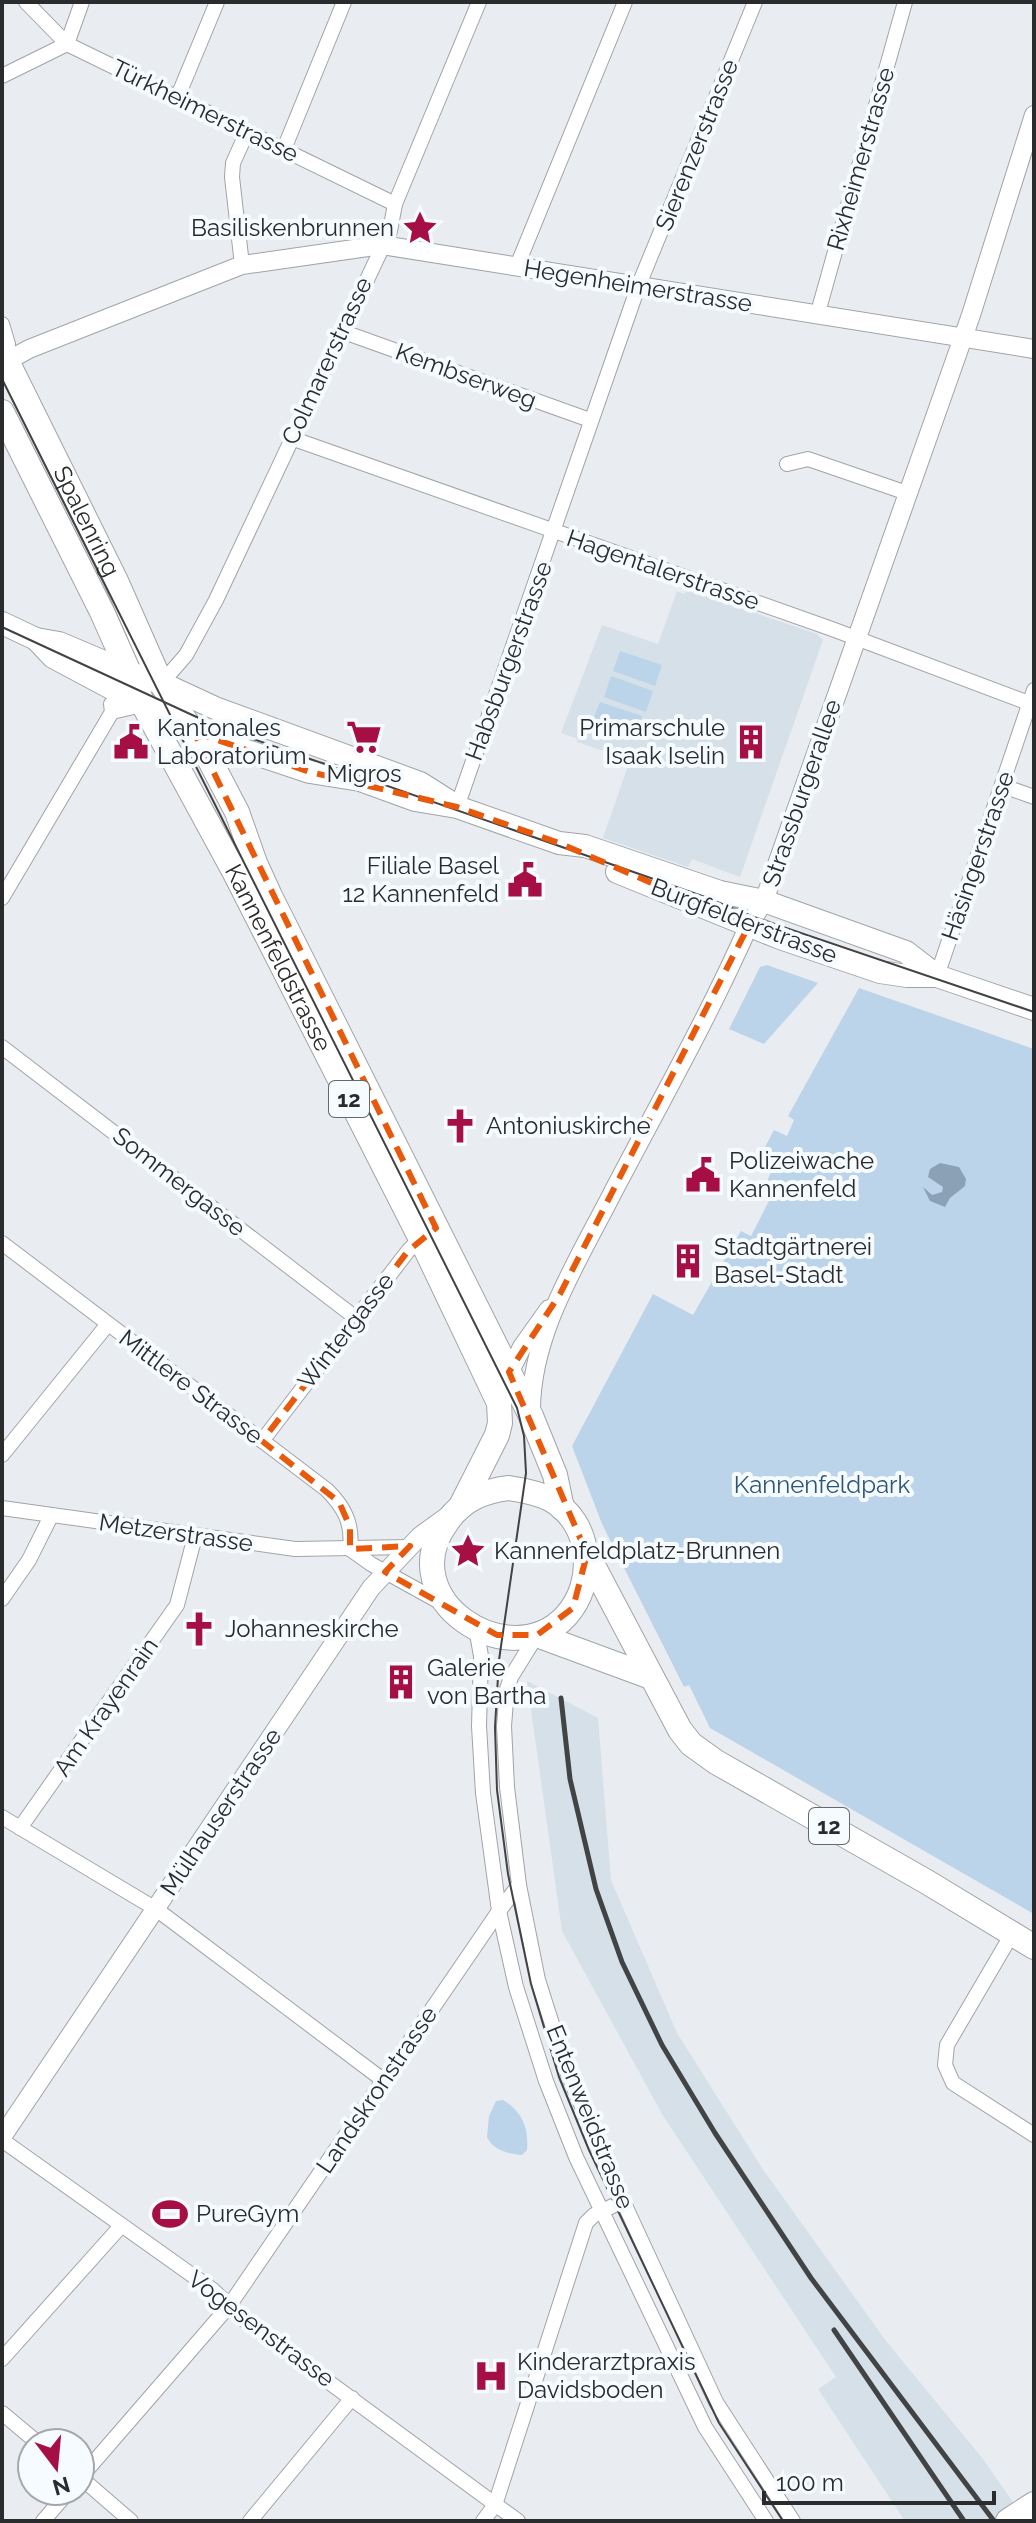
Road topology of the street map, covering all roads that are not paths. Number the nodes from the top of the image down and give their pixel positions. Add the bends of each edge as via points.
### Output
1 (26, 2) edge
2 (82, 2) edge
3 (217, 2) edge
4 (344, 2) edge
5 (479, 2) edge
6 (625, 2) edge
7 (755, 2) edge
8 (905, 2) edge
9 (67, 44) junction
10 (2, 76) edge
11 (178, 96) junction
12 (1034, 115) edge
13 (247, 132) junction
14 (284, 149) junction
15 (395, 204) junction
16 (382, 245) junction
17 (242, 265) junction
18 (517, 266) junction
19 (638, 287) junction
20 (817, 316) junction
21 (2, 324) edge
22 (341, 331) junction
23 (962, 339) junction
24 (1034, 349) edge
25 (3, 359) edge
26 (2, 412) edge
27 (590, 420) junction
28 (291, 438) junction
29 (787, 464) dead end
30 (907, 493) junction
31 (555, 532) junction
32 (2, 623) edge
33 (110, 631) junction
34 (856, 638) junction
35 (36, 639) junction
36 (88, 656) junction
37 (130, 673) junction
38 (101, 682) junction
39 (161, 683) junction
40 (1032, 700) edge
41 (143, 704) junction
42 (112, 712) junction
43 (194, 732) junction
44 (1003, 786) junction
45 (1034, 797) edge
46 (457, 807) junction
47 (559, 843) junction
48 (2, 898) edge
49 (764, 901) junction
50 (749, 925) junction
51 (937, 976) junction
52 (1034, 1009) edge
53 (2, 1047) edge
54 (428, 1233) junction
55 (2, 1243) edge
56 (560, 1294) junction
57 (356, 1318) junction
58 (108, 1324) junction
59 (509, 1372) junction
60 (499, 1403) junction
61 (531, 1416) junction
62 (262, 1441) junction
63 (2, 1455) edge
64 (461, 1506) junction
65 (2, 1508) edge
66 (562, 1508) junction
67 (51, 1516) junction
68 (195, 1536) junction
69 (409, 1547) junction
70 (350, 1549) junction
71 (587, 1554) junction
72 (385, 1572) junction
73 (2, 1599) edge
74 (445, 1605) junction
75 (476, 1628) junction
76 (537, 1635) junction
77 (651, 1677) junction
78 (2, 1817) edge
79 (20, 1828) junction
80 (519, 1885) junction
81 (156, 1909) junction
82 (499, 1911) junction
83 (1012, 1934) junction
84 (1034, 1947) edge
85 (383, 2080) junction
86 (1034, 2135) edge
87 (2, 2138) edge
88 (623, 2201) junction
89 (602, 2211) junction
90 (121, 2226) junction
91 (229, 2306) junction
92 (2, 2359) edge
93 (352, 2398) junction
94 (2, 2413) edge
95 (19, 2427) edge
96 (96, 2460) edge
97 (96, 2491) edge
98 (1034, 2504) edge
99 (495, 2505) junction
100 (131, 2521) edge
101 (250, 2521) edge
102 (483, 2521) edge
103 (518, 2521) edge
104 (766, 2521) edge
105 (793, 2521) edge
106 (1008, 2521) edge

1 - 9 street, Türkheimerstrasse
2 - 9 street
3 - 11 street
4 - 14 street
5 - 15 street, Colmarerstrasse
6 - 18 street
7 - 19 street, Sierenzerstrasse
8 - 20 street, Rixheimerstrasse
9 - 10 street
9 - 11 street, Türkheimerstrasse
11 - 13 street, Türkheimerstrasse
12 - 23 street, Strassburgerallee
13 - 14 street, Türkheimerstrasse
13 - 17 street via 232,177
14 - 15 street, Türkheimerstrasse
15 - 16 street, Colmarerstrasse
16 - 17 street, Hegenheimerstrasse
16 - 18 street, Hegenheimerstrasse
16 - 22 street, Colmarerstrasse
17 - 25 street, Hegenheimerstrasse
18 - 19 street, Hegenheimerstrasse
19 - 20 street, Hegenheimerstrasse
19 - 27 street, Habsburgerstrasse
20 - 23 street, Hegenheimerstrasse
21 - 25 street, Spalenring via 8,344
22 - 27 street, Kembserweg
22 - 28 street, Colmarerstrasse
23 - 24 street, Hegenheimerstrasse
23 - 30 street, Strassburgerallee
25 - 39 main road, Spalenring / 12 via 116,581
26 - 33 main road, Spalenring / 12
27 - 31 street, Habsburgerstrasse
28 - 31 street, Hagentalerstrasse
28 - 39 street, Colmarerstrasse via 193,644
29 - 30 street via 808,459
30 - 34 street, Strassburgerallee
31 - 34 street, Hagentalerstrasse
31 - 46 street, Habsburgerstrasse
32 - 35 main road
33 - 36 main road via 104,649
33 - 37 main road, Spalenring / 12
34 - 40 street, Hagentalerstrasse
34 - 49 street, Strassburgerallee
35 - 36 main road, Burgfelderstrasse
35 - 38 main road, Burgfelderstrasse via 53,657
36 - 37 main road, Burgfelderstrasse
37 - 39 main road, Burgfelderstrasse
37 - 41 main road, Kannenfeldstrasse / 12
38 - 41 main road, Burgfelderstrasse
38 - 42 street
39 - 41 street, Colmarerstrasse
39 - 43 main road, Kannenfeldstrasse / 12
39 - 46 main road, Burgfelderstrasse via 420,783
40 - 44 street, Häsingerstrasse
41 - 42 street
41 - 43 main road, Burgfelderstrasse
41 - 54 main road, Kannenfeldstrasse / 12
42 - 48 street
43 - 46 main road, Burgfelderstrasse via 310,772
43 - 54 main road, Kannenfeldstrasse / 12 via 237,812 255,863
44 - 45 street
44 - 51 street, Häsingerstrasse
46 - 47 main road, Burgfelderstrasse
47 - 49 main road, Burgfelderstrasse via 585,846 720,892
47 - 50 main road, Burgfelderstrasse via 580,857
49 - 50 street, Strassburgerallee
49 - 51 main road, Burgfelderstrasse via 906,952
50 - 51 main road, Burgfelderstrasse via 880,972
50 - 56 street, Strassburgerallee
51 - 52 main road, Burgfelderstrasse
53 - 57 street, Sommergasse
54 - 57 street, Wintergasse
54 - 59 main road, Kannenfeldstrasse / 12
54 - 60 main road, Kannenfeldstrasse / 12
55 - 58 street, Mittlere Strasse
56 - 59 street, Strassburgerallee
56 - 61 street, Strassburgerallee via 535,1363
57 - 62 street, Wintergasse
58 - 62 street, Mittlere Strasse
58 - 63 street
59 - 60 street, Strassburgerallee
59 - 61 main road, Kannenfeldstrasse / 12
60 - 64 main road via 497,1435
61 - 66 main road, Kannenfeldstrasse / 12
62 - 70 street, Mittlere Strasse via 339,1502 350,1527
64 - 66 main road via 483,1493 509,1488 539,1495
64 - 69 street, Mülhauserstrasse
64 - 74 main road via 440,1531 431,1553 433,1579
65 - 67 street, Metzerstrasse
66 - 71 main road
67 - 68 street, Metzerstrasse
67 - 73 street
68 - 70 street, Metzerstrasse via 295,1549
68 - 79 street, Am Krayenrain via 177,1605
69 - 70 street, Metzerstrasse
69 - 72 street, Mülhauserstrasse
70 - 72 street
71 - 76 main road via 584,1584 573,1608
71 - 77 main road, 12
72 - 74 street
72 - 81 street, Mülhauserstrasse
74 - 75 main road
75 - 76 main road via 502,1636
75 - 82 street, Entenweidstrasse via 483,1793
76 - 77 main road
76 - 80 street, Entenweidstrasse via 511,1677 505,1703 507,1787
77 - 83 main road, 12 via 691,1744 716,1762
78 - 79 street
79 - 81 street
80 - 82 street, Landskronstrasse
80 - 88 street, Entenweidstrasse via 538,1980 563,2061
81 - 85 street
81 - 87 street, Mülhauserstrasse
82 - 85 street, Landskronstrasse
82 - 89 street, Entenweidstrasse via 546,2081
83 - 84 main road, 12
83 - 86 street via 947,2045 945,2065 953,2083
85 - 91 street, Landskronstrasse
87 - 90 street, Vogesenstrasse
88 - 89 street
88 - 105 street, Entenweidstrasse via 716,2402
89 - 99 street via 583,2229
89 - 104 street, Entenweidstrasse via 705,2427
90 - 91 street, Vogesenstrasse
90 - 92 street
91 - 93 street, Vogesenstrasse
91 - 96 street, Landskronstrasse
93 - 99 street, Vogesenstrasse
93 - 101 street
94 - 95 street
97 - 100 street
98 - 106 main road
99 - 102 street
99 - 103 street, Vogesenstrasse

